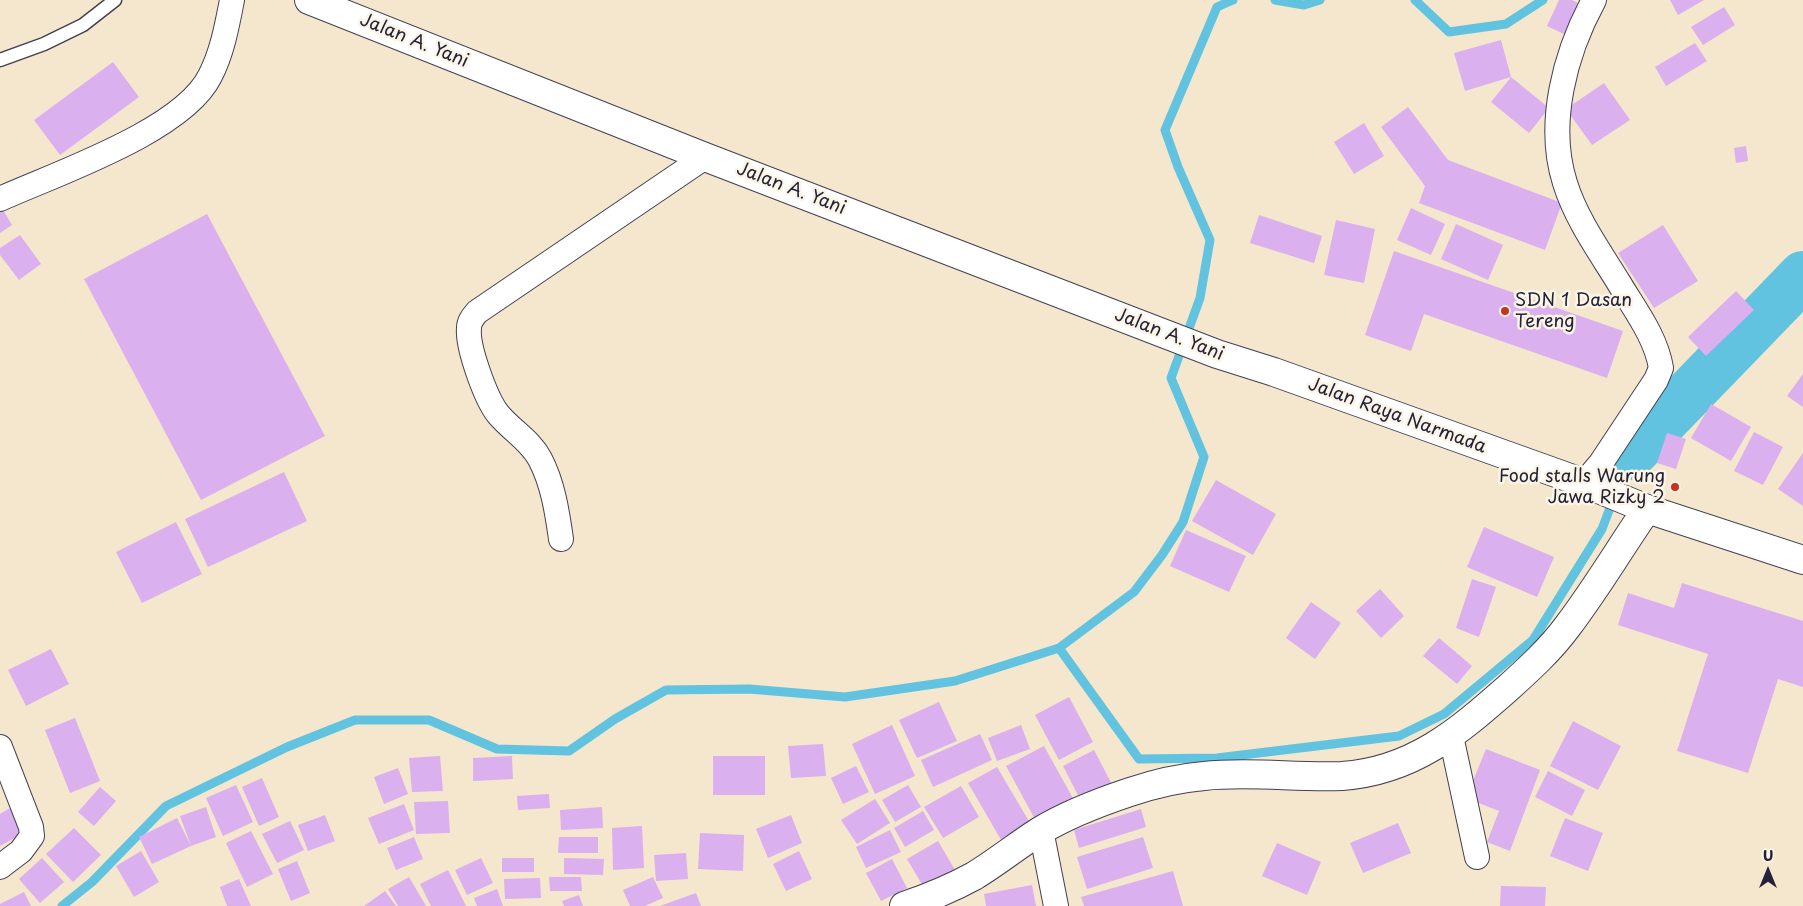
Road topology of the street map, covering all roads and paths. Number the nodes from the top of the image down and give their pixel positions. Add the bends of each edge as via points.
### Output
1 (115, 0) edge
2 (232, 0) edge
3 (311, 0) edge
4 (1598, 2) edge
5 (0, 60) edge
6 (706, 157) junction
7 (0, 199) edge
8 (1274, 372) joint
9 (1592, 486) junction
10 (1638, 506) junction
11 (561, 539) dead end
12 (1803, 560) edge
13 (1451, 736) junction
14 (0, 747) edge
15 (1041, 830) junction
16 (1477, 857) dead end
17 (0, 867) edge
18 (904, 906) edge
19 (1056, 906) edge

1 - 5 lane via 83,26
2 - 7 street via 210,78 196,96 162,124
3 - 6 main road, Jalan A. Yani
4 - 9 street via 1567,67 1559,111 1558,156 1565,184 1582,221 1650,335 1661,368 1601,463
6 - 8 main road, Jalan A. Yani via 1197,346
6 - 11 street via 478,312 471,320 469,333 490,402 540,458 552,488
8 - 9 main road, Jalan Raya Narmada
9 - 10 main road, Jalan Raya Narmada
10 - 12 main road, Jalan Raya Narmada
10 - 13 main road via 1602,579 1565,629 1527,672
13 - 15 main road via 1397,765 1366,773 1342,776 1204,776 1162,783 1076,812
13 - 16 street
14 - 17 street via 32,836 21,851
15 - 18 main road via 974,875
15 - 19 street

